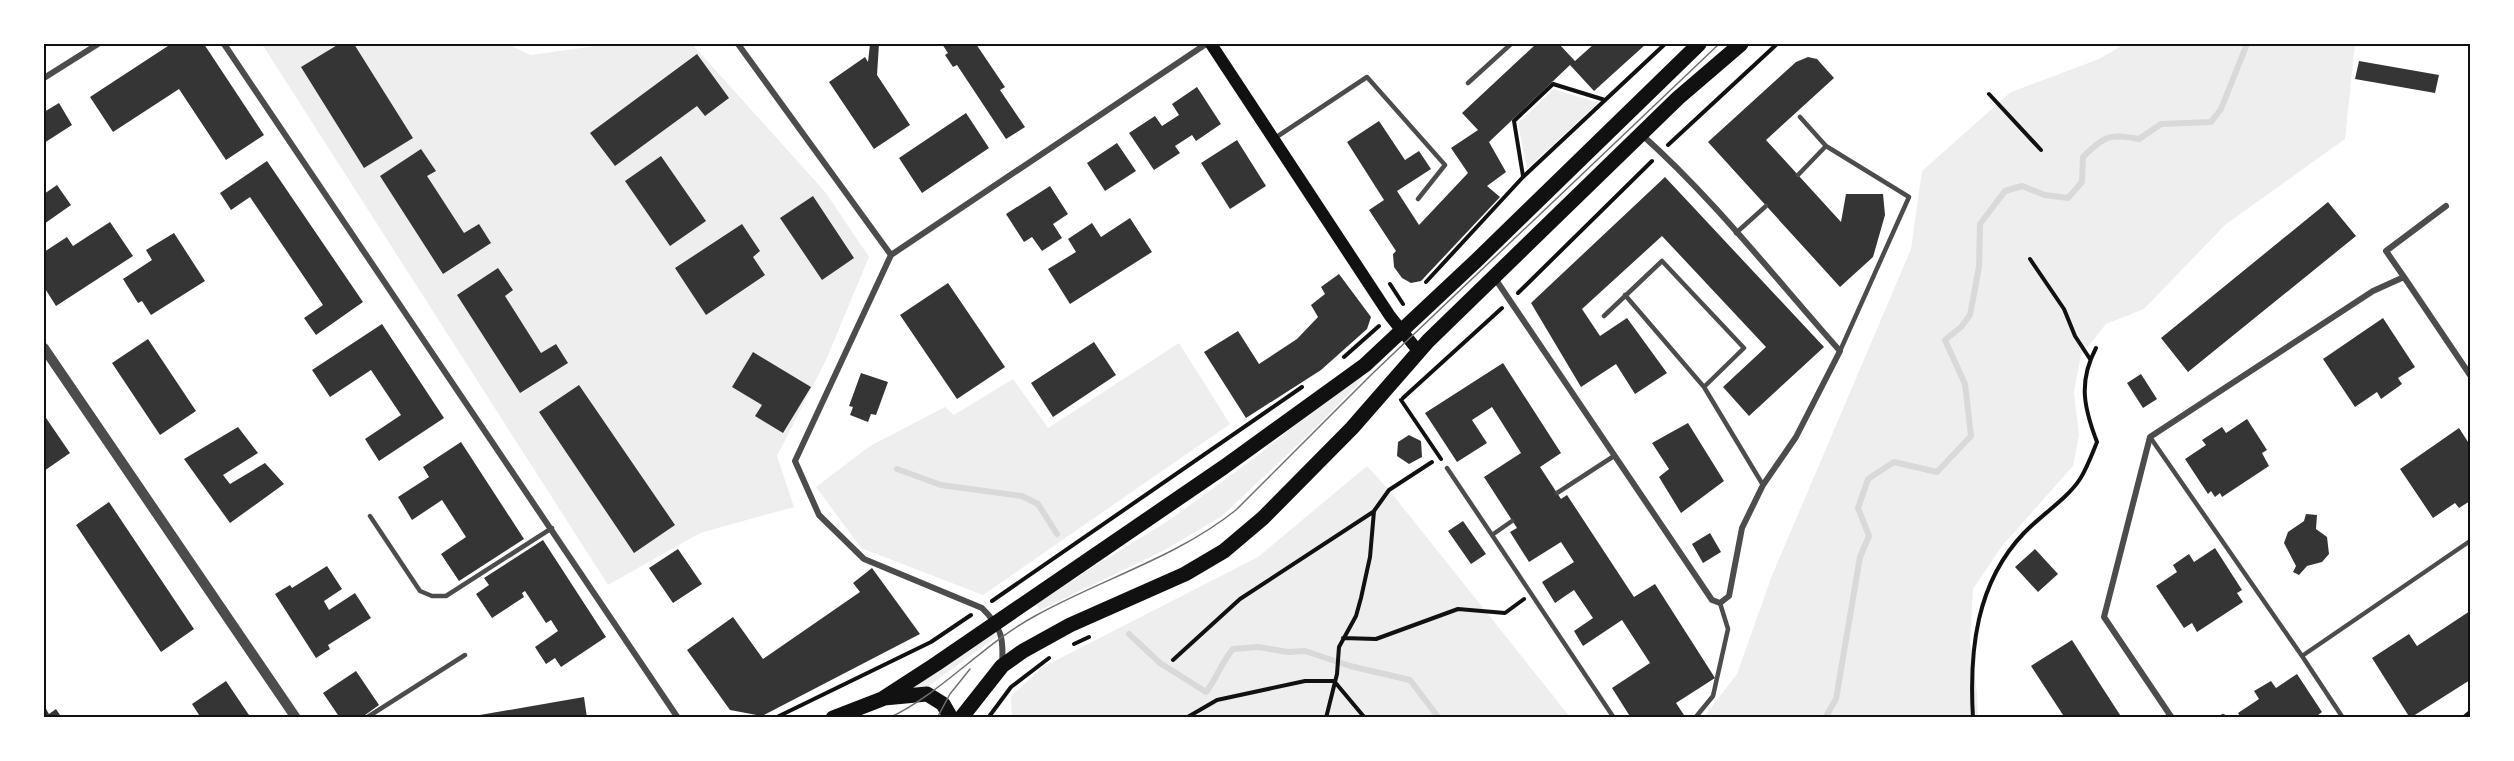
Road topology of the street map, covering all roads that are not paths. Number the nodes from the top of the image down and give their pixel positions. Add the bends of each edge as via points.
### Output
1 (98, 44) edge
2 (224, 44) edge
3 (738, 44) edge
4 (1206, 44) edge
5 (1211, 44) edge
6 (1511, 44) edge
7 (1699, 44) edge
8 (1741, 44) edge
9 (44, 78) edge
10 (1468, 83) dead end
11 (1800, 117) dead end
12 (1641, 134) junction
13 (1273, 139) junction
14 (1826, 146) junction
15 (1798, 176) dead end
16 (1418, 199) dead end
17 (1766, 206) dead end
18 (2446, 206) dead end
19 (1736, 233) junction
20 (891, 255) junction
21 (1494, 276) junction
22 (2404, 277) junction
23 (1625, 295) junction
24 (1604, 316) dead end
25 (1402, 331) junction
26 (44, 348) edge
27 (1840, 351) junction
28 (1419, 352) junction
29 (2470, 375) edge
30 (1704, 387) junction
31 (2150, 437) junction
32 (1614, 456) junction
33 (1447, 468) road end
34 (1763, 485) junction
35 (1557, 493) dead end
36 (370, 516) dead end
37 (1512, 521) dead end
38 (552, 528) junction
39 (1491, 535) junction
40 (2470, 541) edge
41 (1720, 603) junction
42 (997, 622) junction
43 (465, 655) dead end
44 (2302, 656) junction
45 (1002, 666) junction
46 (882, 699) junction
47 (296, 717) edge
48 (366, 717) edge
49 (678, 717) edge
50 (833, 717) edge
51 (951, 717) edge
52 (962, 717) edge
53 (1614, 717) edge
54 (1695, 717) edge
55 (2172, 717) edge
56 (2343, 717) edge

1 - 9 street
2 - 38 street
3 - 20 street
4 - 20 street
5 - 13 main road
6 - 10 lane
7 - 25 main road
8 - 12 main road
11 - 14 lane
12 - 19 street
12 - 21 main road
13 - 16 lane via 1367,77 1445,165
13 - 25 main road
14 - 15 lane
14 - 27 lane via 1909,196
17 - 19 lane
18 - 22 street via 2386,251
19 - 27 street
20 - 42 street via 795,461 819,515 864,559 982,608
21 - 28 main road
21 - 32 street
22 - 29 street
22 - 31 street via 2373,291
23 - 24 lane
23 - 30 lane
23 - 30 lane via 1662,261 1744,348
25 - 28 main road
25 - 42 main road via 1365,364 1224,467
26 - 47 street
27 - 34 street via 1796,437
28 - 45 main road via 1344,436 1263,518 1224,551 1185,574 1043,638
30 - 34 lane
31 - 44 lane
31 - 55 street via 2104,617
32 - 35 lane
32 - 41 street via 1712,600
33 - 39 lane
34 - 41 street via 1742,528 1729,596
36 - 38 lane via 420,591 432,596 446,596
37 - 39 lane
38 - 49 street
39 - 53 lane
40 - 44 lane
41 - 54 lane via 1728,629 1713,696
42 - 45 street
42 - 46 main road
43 - 48 lane
44 - 56 lane
45 - 52 main road
46 - 50 main road
46 - 51 main road via 927,694 943,704

